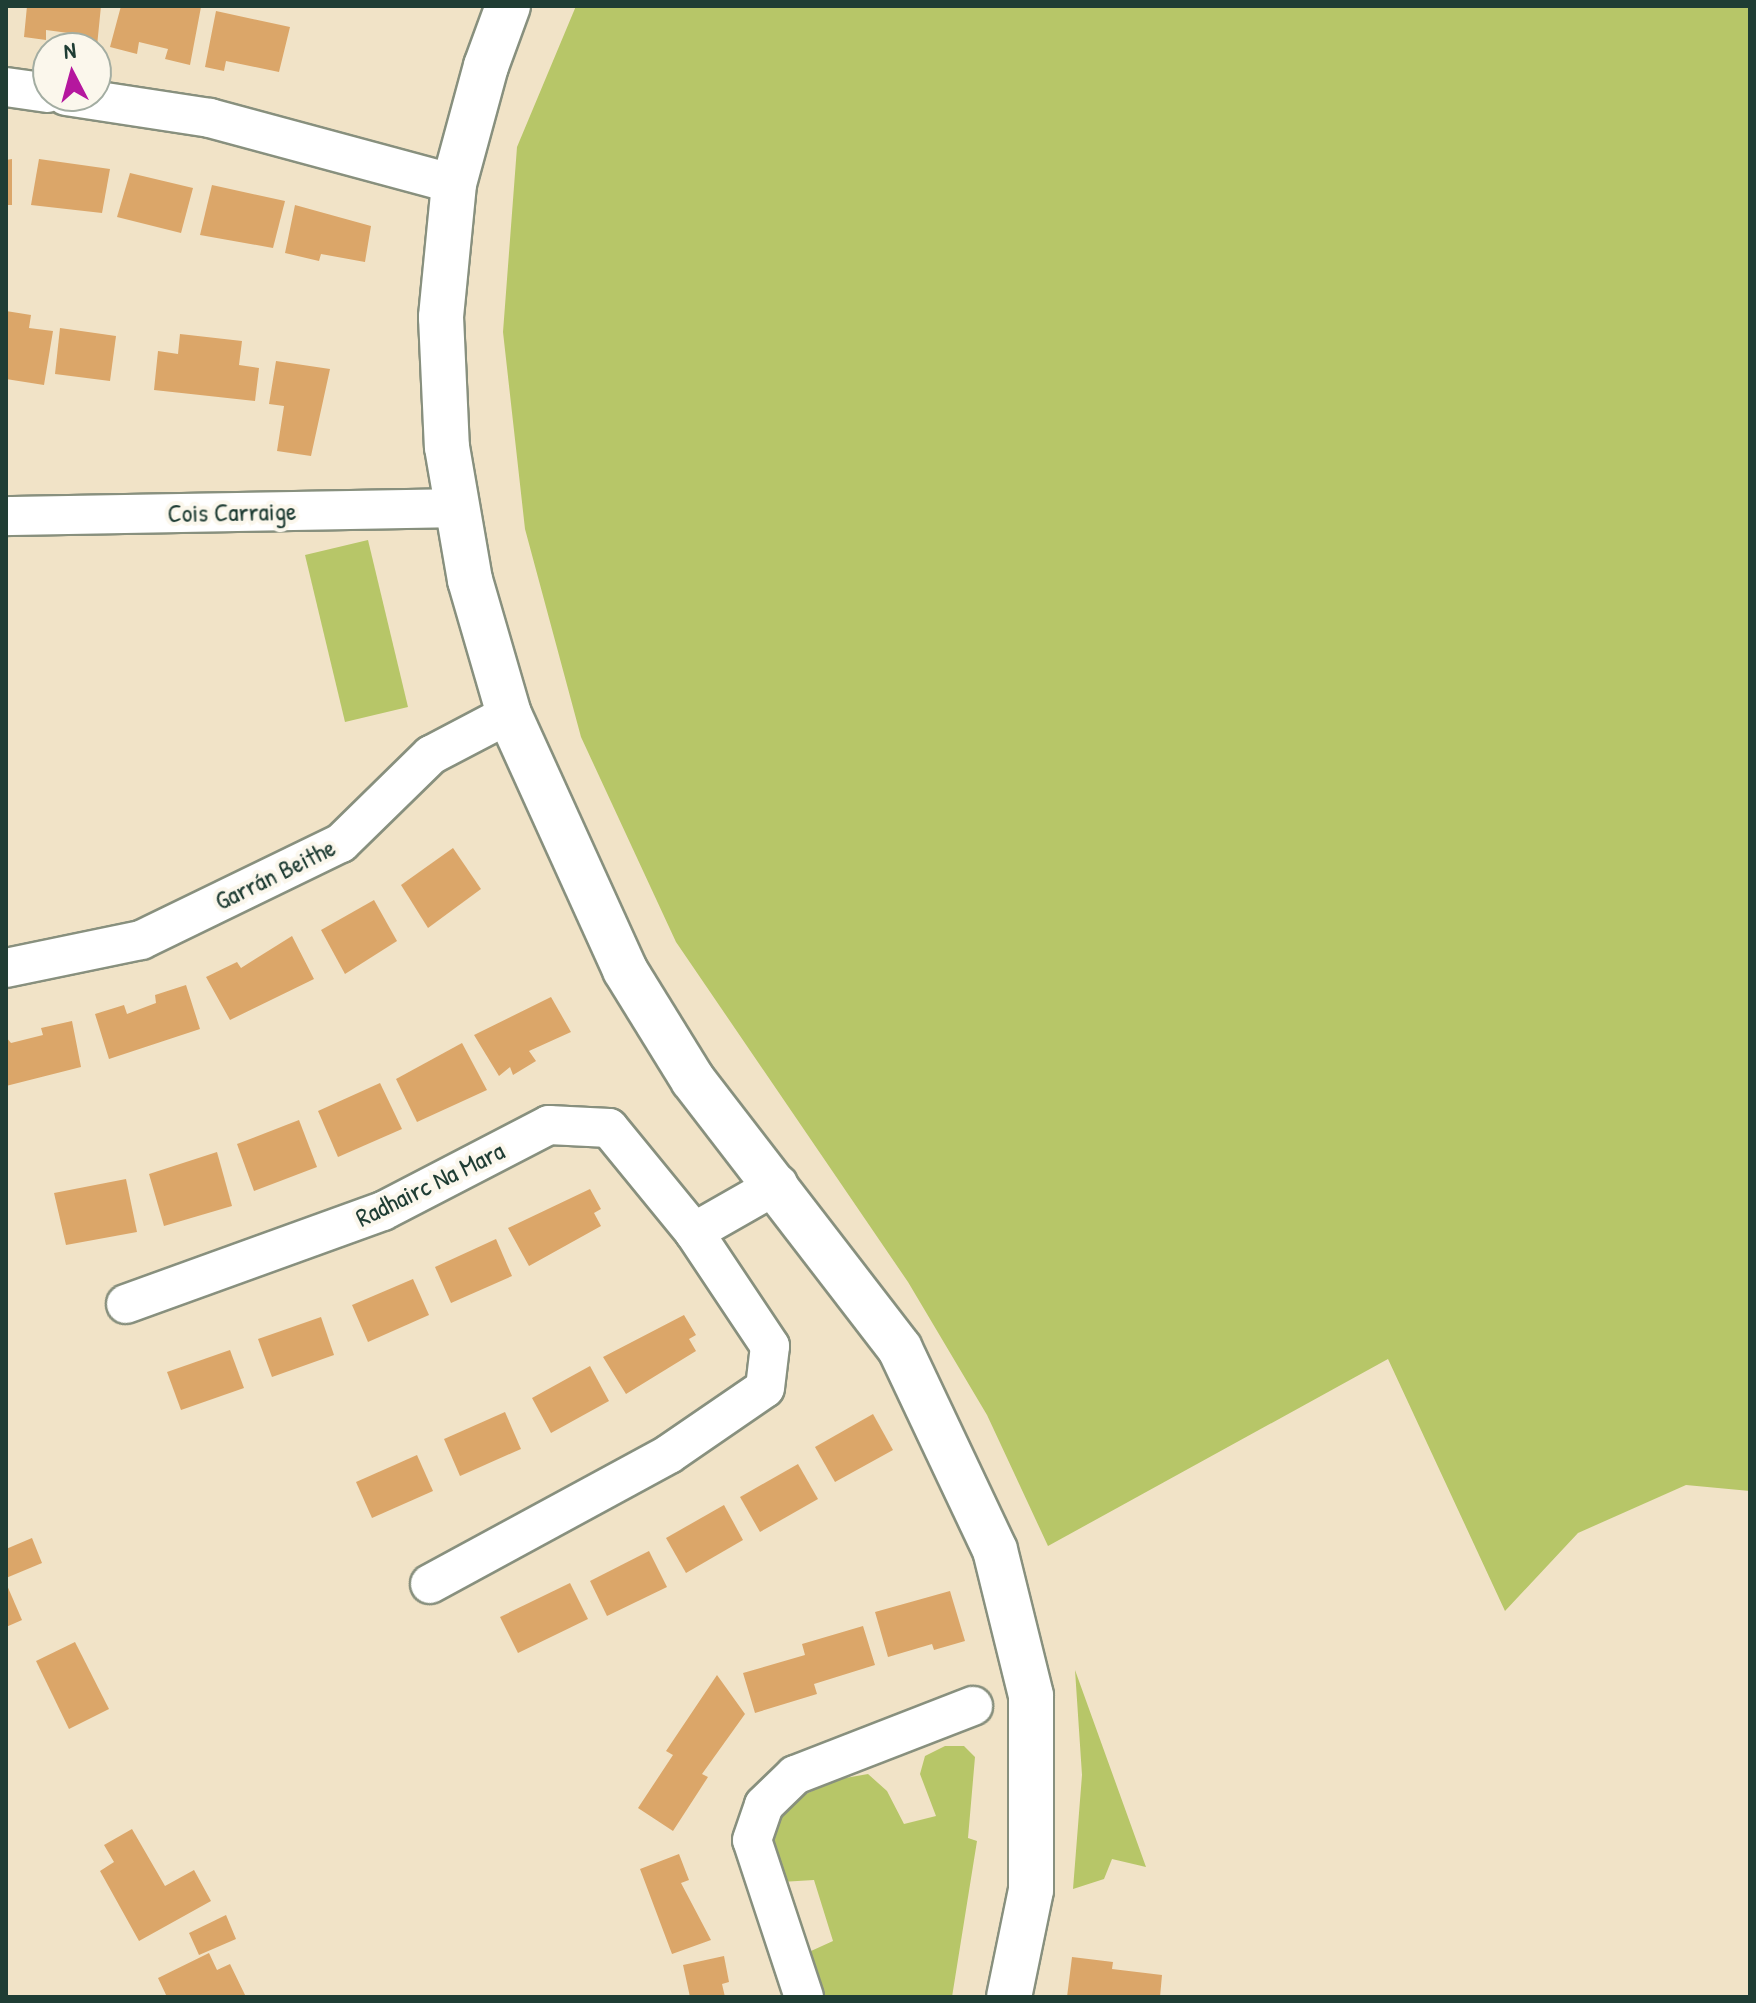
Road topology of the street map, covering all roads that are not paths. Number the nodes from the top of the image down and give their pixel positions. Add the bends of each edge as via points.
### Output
1 (508, 6) edge
2 (6, 87) edge
3 (32, 91) edge
4 (112, 103) edge
5 (454, 184) junction
6 (458, 508) junction
7 (6, 516) edge
8 (509, 714) junction
9 (6, 968) edge
10 (778, 1184) junction
11 (694, 1232) junction
12 (126, 1304) dead end
13 (430, 1584) dead end
14 (973, 1706) dead end
15 (804, 1997) edge
16 (1009, 1997) edge

1 - 5 street
2 - 3 street
4 - 5 street via 210,118
5 - 6 street via 441,317 447,447
6 - 7 street, Cois Carraige
6 - 8 street via 470,580
8 - 9 street, Garrán Beithe via 431,755 341,843 141,940
8 - 10 street via 625,970 693,1080
10 - 11 street
10 - 16 street via 900,1349 995,1550 1031,1696 1031,1890
11 - 12 street, Radhairc Na Mara via 609,1128 549,1125 383,1211
11 - 13 street, Radhairc Na Mara via 770,1346 765,1388 669,1454
14 - 15 street via 795,1775 764,1805 752,1840

